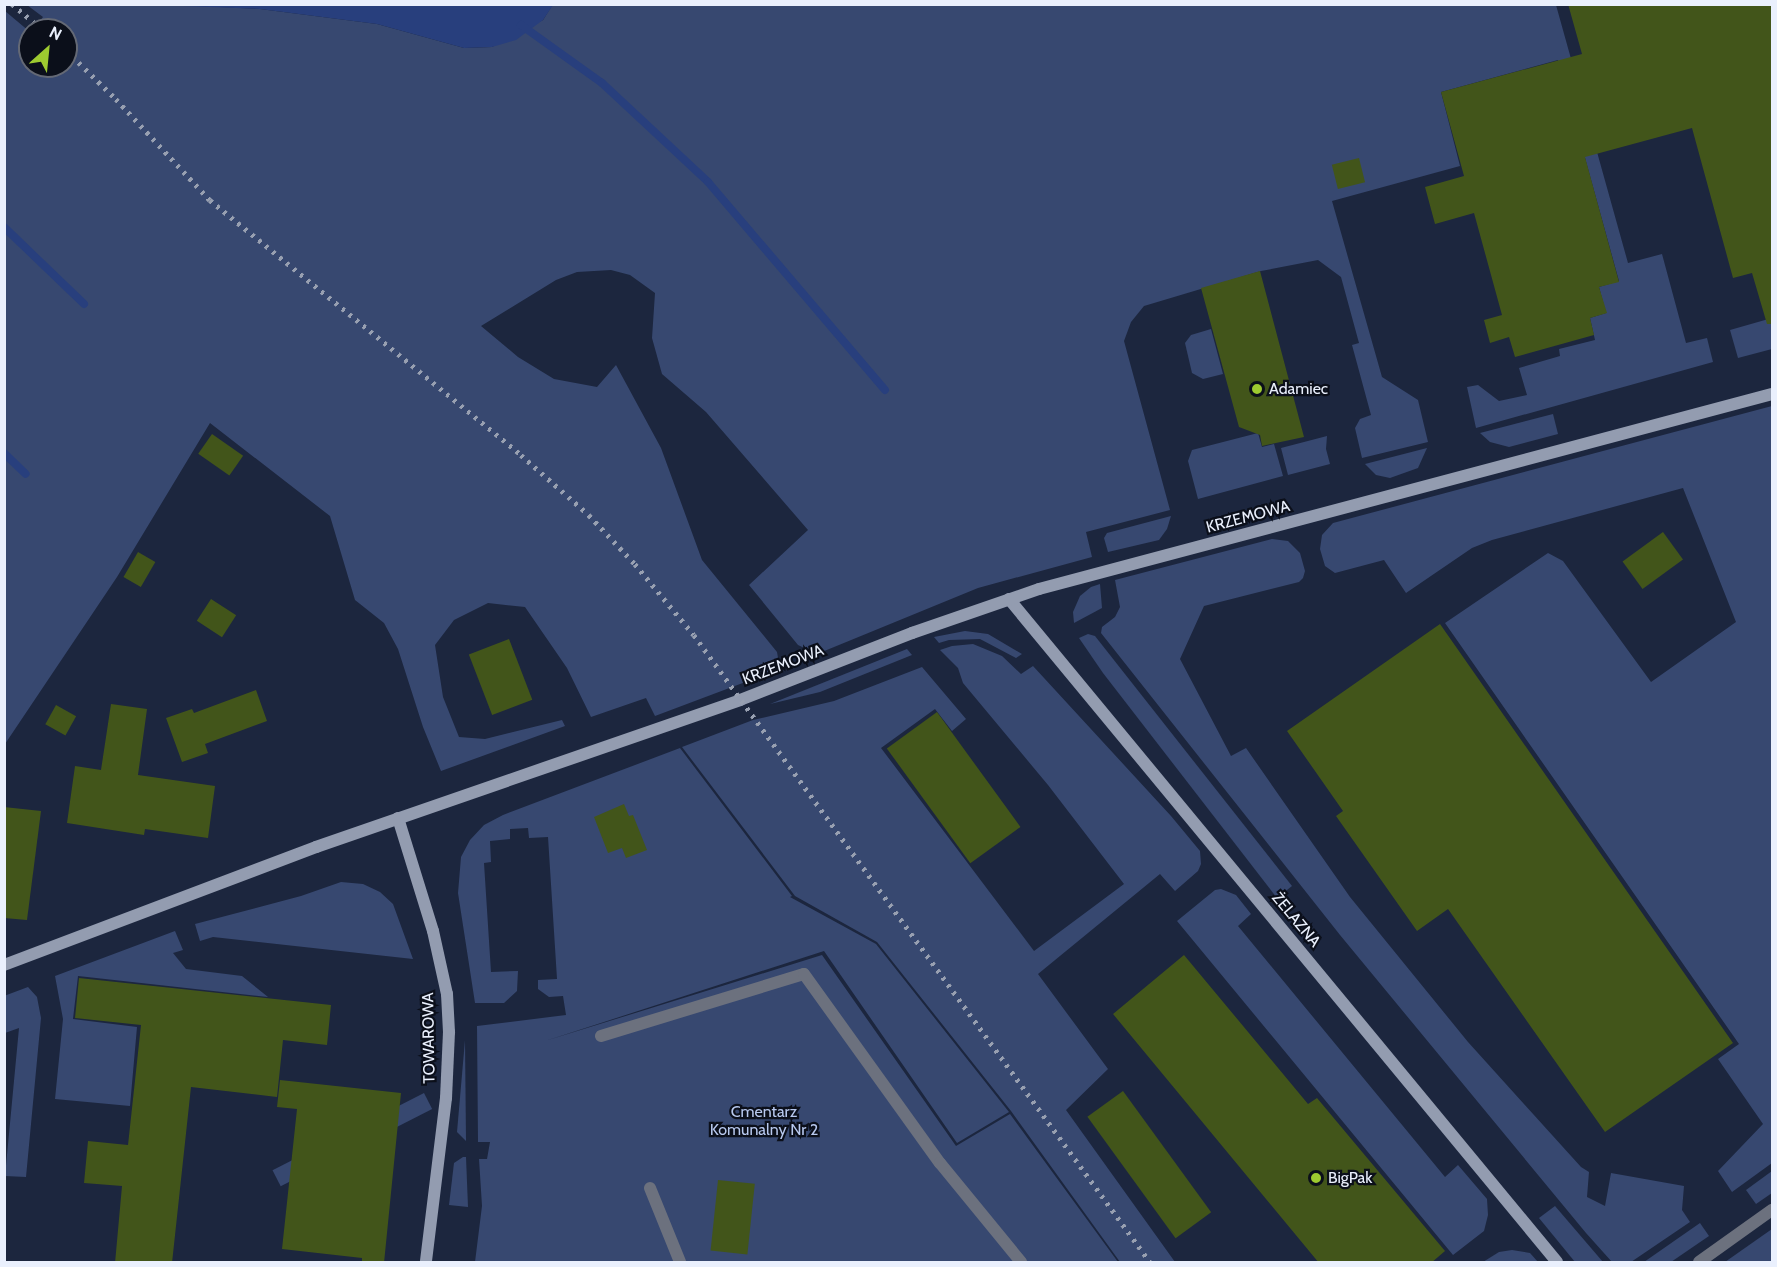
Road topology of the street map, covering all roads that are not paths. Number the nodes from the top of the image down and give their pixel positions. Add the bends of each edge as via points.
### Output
1 (1773, 394) edge
2 (1009, 599) junction
3 (398, 818) junction
4 (4, 965) edge
5 (601, 1036) dead end
6 (650, 1188) dead end
7 (1773, 1210) edge
8 (426, 1263) edge
9 (680, 1263) edge
10 (1021, 1263) edge
11 (1557, 1263) edge
12 (1699, 1263) edge

1 - 2 street, KRZEMOWA
2 - 3 street, KRZEMOWA via 740,699
2 - 11 street, ŻELAZNA
3 - 4 street
3 - 8 street, TOWAROWA via 433,931 447,1006 446,1098
5 - 10 street via 804,974 940,1163
6 - 9 street
7 - 12 street

